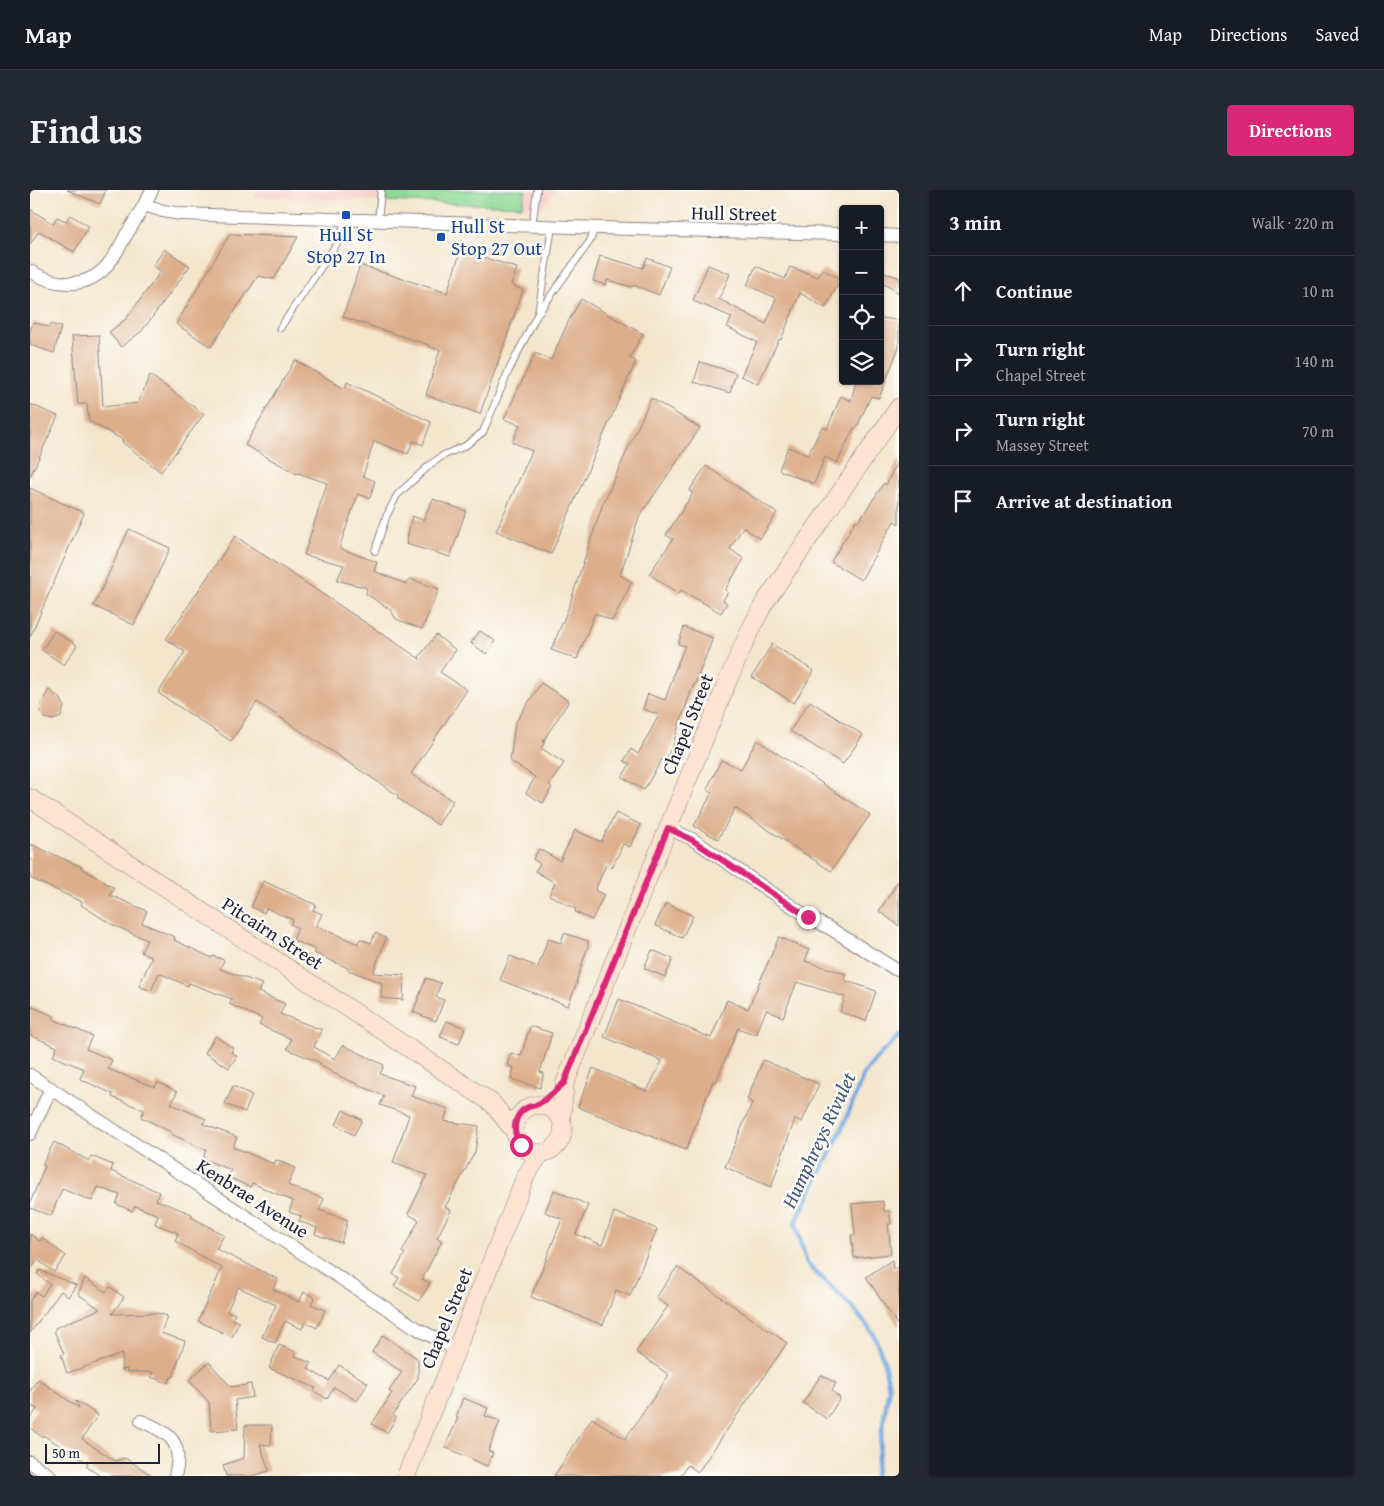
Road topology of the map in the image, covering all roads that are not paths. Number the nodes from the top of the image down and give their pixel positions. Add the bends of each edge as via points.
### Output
1 (152, 190) edge
2 (381, 190) edge
3 (537, 190) edge
4 (145, 204) junction
5 (346, 220) junction
6 (378, 221) junction
7 (532, 226) junction
8 (552, 226) junction
9 (595, 228) junction
10 (839, 234) edge
11 (884, 235) edge
12 (899, 236) edge
13 (30, 271) edge
14 (538, 313) junction
15 (280, 328) dead end
16 (899, 407) edge
17 (375, 551) dead end
18 (30, 798) edge
19 (668, 828) junction
20 (895, 969) dead end
21 (30, 1074) edge
22 (564, 1083) junction
23 (51, 1088) junction
24 (492, 1103) junction
25 (532, 1106) junction
26 (561, 1119) junction
27 (30, 1134) edge
28 (518, 1139) junction
29 (541, 1153) junction
30 (526, 1175) junction
31 (457, 1350) junction
32 (141, 1421) dead end
33 (30, 1462) edge
34 (50, 1476) edge
35 (176, 1476) edge
36 (406, 1476) edge

1 - 4 street
2 - 6 lane
3 - 7 lane
4 - 5 street, Hull Street via 182,214
4 - 13 street via 111,260 96,276 74,284 63,284
5 - 6 street, Hull Street
5 - 15 lane via 338,242
6 - 7 street, Hull Street
7 - 8 street, Hull Street
8 - 9 street, Hull Street
8 - 14 lane
9 - 10 street, Hull Street
9 - 14 lane via 590,241
11 - 12 street
14 - 17 lane via 483,432 465,446 430,464 397,495
16 - 19 street, Chapel Street via 752,626
18 - 24 street, Pitcairn Street
19 - 20 street
19 - 22 street, Chapel Street
21 - 23 street, Kenbrae Avenue
22 - 25 street, Chapel Street
22 - 26 street, Chapel Street
23 - 27 street
23 - 31 street, Kenbrae Avenue via 410,1324
24 - 25 street, Pitcairn Street
24 - 28 street, Pitcairn Street
25 - 26 street via 551,1108
25 - 28 street via 522,1111 515,1124
26 - 29 street via 560,1141 549,1151
28 - 29 street via 527,1150
28 - 30 street
29 - 30 street, Chapel Street
30 - 31 street, Chapel Street
31 - 36 street, Chapel Street
32 - 35 street via 166,1433 176,1444
33 - 34 street

